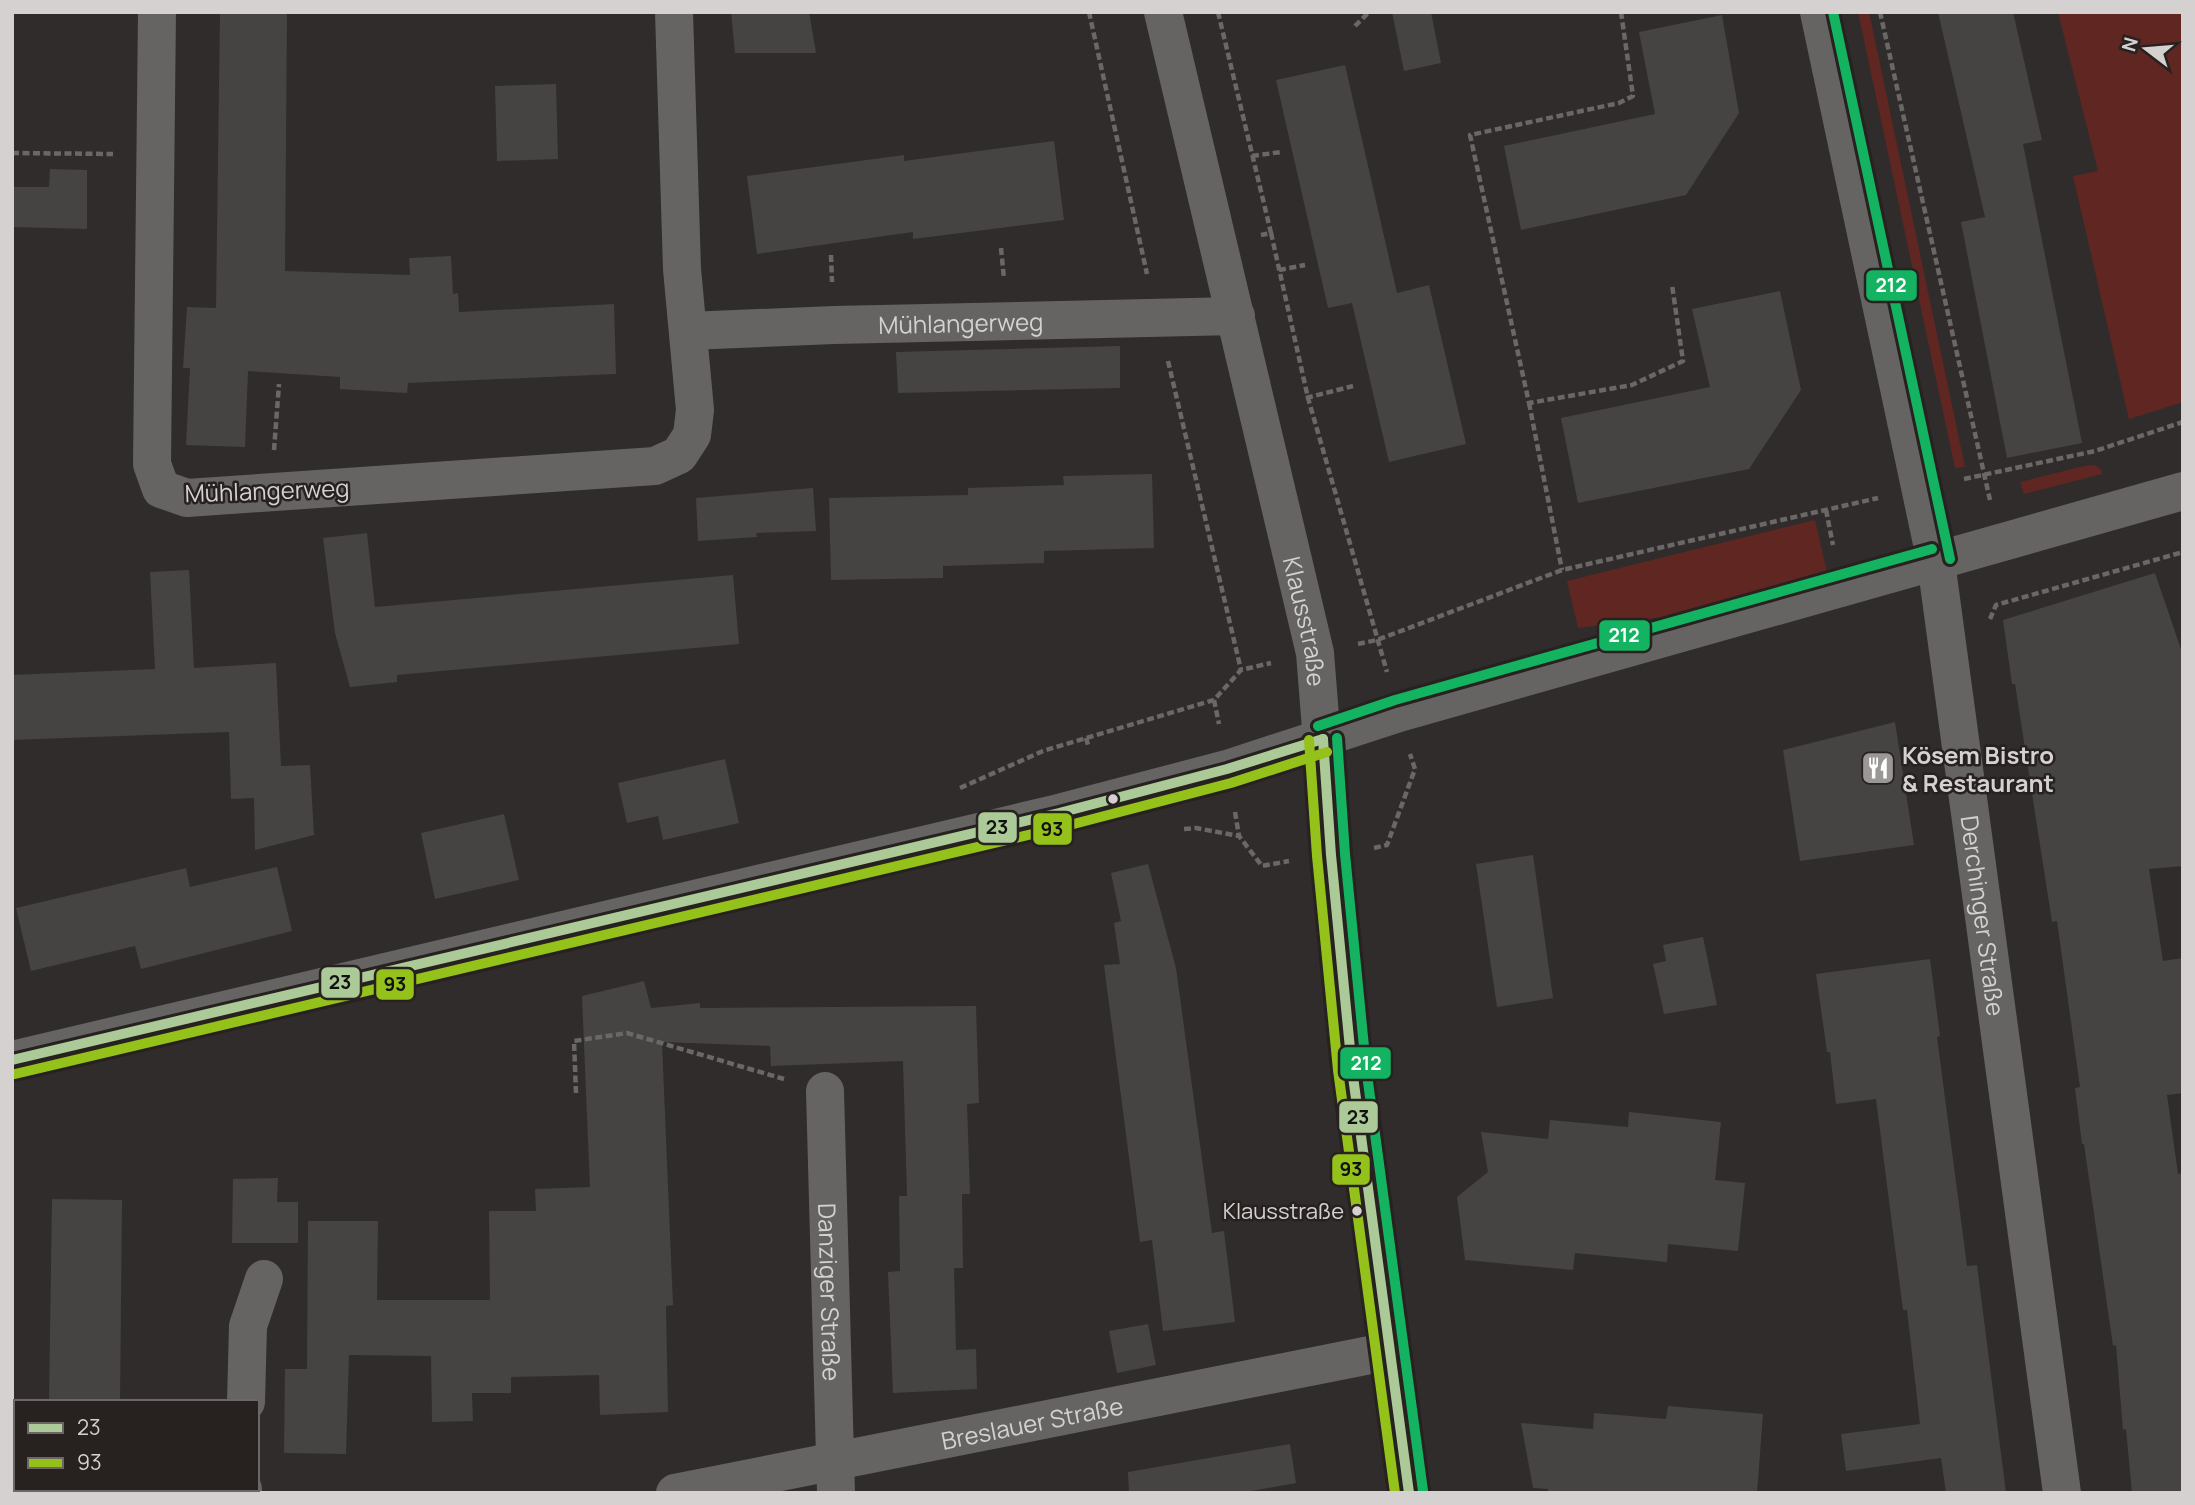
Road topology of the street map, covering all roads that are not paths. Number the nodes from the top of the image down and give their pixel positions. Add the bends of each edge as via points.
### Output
1 (157, 12) edge
2 (674, 12) edge
3 (1163, 12) edge
4 (1819, 12) edge
5 (1236, 316) junction
6 (688, 331) junction
7 (2183, 491) edge
8 (1936, 562) junction
9 (1323, 739) junction
10 (12, 1060) edge
11 (825, 1091) road end
12 (264, 1279) dead end
13 (1390, 1351) junction
14 (246, 1400) edge
15 (836, 1478) edge
16 (675, 1493) edge
17 (1409, 1493) edge
18 (2062, 1493) edge

1 - 6 street, Mühlangerweg via 152,464 161,489 187,498 655,466 679,455 692,435 695,410
2 - 6 street, Mühlangerweg
3 - 5 street, Klausstraße
4 - 8 street, Derchinger Straße
5 - 6 street, Mühlangerweg
5 - 9 street, Klausstraße via 1315,653
7 - 8 street
8 - 9 street via 1399,713
8 - 18 street, Derchinger Straße
9 - 10 street via 1059,813
9 - 13 street, Klausstraße via 1352,1069
11 - 15 street, Danziger Straße
12 - 14 street via 248,1326
13 - 15 street, Breslauer Straße
13 - 17 street, Klausstraße
15 - 16 street, Breslauer Straße

